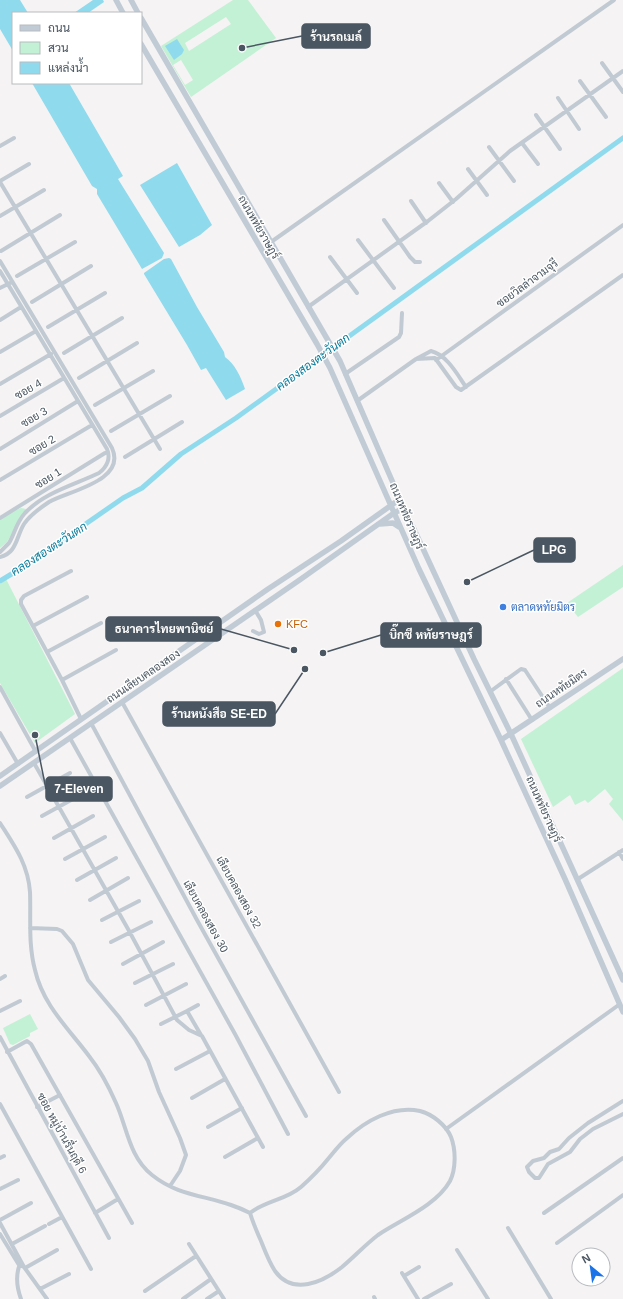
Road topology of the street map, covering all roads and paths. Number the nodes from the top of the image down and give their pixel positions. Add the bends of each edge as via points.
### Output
1 (116, 0) edge
2 (131, 0) edge
3 (614, 0) edge
4 (123, 12) edge
5 (137, 12) edge
6 (142, 20) edge
7 (142, 46) edge
8 (602, 63) dead end
9 (623, 71) edge
10 (613, 78) junction
11 (580, 81) dead end
12 (623, 92) edge
13 (591, 94) junction
14 (558, 98) dead end
15 (567, 111) junction
16 (536, 115) dead end
17 (606, 117) dead end
18 (544, 127) junction
19 (579, 129) dead end
20 (14, 138) dead end
21 (522, 143) junction
22 (0, 146) edge
23 (489, 147) dead end
24 (560, 149) dead end
25 (499, 161) junction
26 (29, 164) dead end
27 (538, 164) dead end
28 (468, 169) dead end
29 (477, 181) junction
30 (514, 181) dead end
31 (0, 182) edge
32 (439, 183) dead end
33 (44, 190) dead end
34 (488, 195) dead end
35 (411, 201) dead end
36 (453, 202) junction
37 (16, 207) junction
38 (60, 215) dead end
39 (0, 216) edge
40 (384, 220) dead end
41 (426, 222) junction
42 (623, 225) edge
43 (31, 233) junction
44 (358, 240) dead end
45 (75, 242) dead end
46 (271, 242) junction
47 (400, 242) junction
48 (0, 251) edge
49 (330, 257) dead end
50 (46, 259) junction
51 (0, 261) edge
52 (373, 261) junction
53 (420, 262) dead end
54 (91, 266) dead end
55 (0, 271) edge
56 (623, 275) edge
57 (17, 276) dead end
58 (346, 280) junction
59 (10, 283) junction
60 (61, 285) junction
61 (0, 288) edge
62 (394, 288) dead end
63 (105, 293) dead end
64 (356, 293) dead end
65 (32, 302) dead end
66 (308, 307) junction
67 (22, 308) junction
68 (76, 310) junction
69 (402, 313) dead end
70 (122, 318) dead end
71 (0, 320) edge
72 (48, 327) dead end
73 (36, 331) junction
74 (92, 336) junction
75 (137, 343) dead end
76 (0, 352) edge
77 (55, 352) junction
78 (64, 353) dead end
79 (50, 355) junction
80 (442, 356) junction
81 (416, 359) junction
82 (436, 360) junction
83 (107, 362) junction
84 (153, 371) dead end
85 (345, 374) junction
86 (64, 378) junction
87 (79, 378) dead end
88 (0, 384) edge
89 (466, 387) junction
90 (123, 388) junction
91 (170, 396) dead end
92 (78, 401) junction
93 (357, 401) junction
94 (95, 405) dead end
95 (139, 415) junction
96 (0, 416) edge
97 (182, 422) dead end
98 (92, 425) junction
99 (111, 431) dead end
100 (154, 440) junction
101 (0, 449) edge
102 (160, 449) dead end
103 (105, 453) dead end
104 (125, 457) dead end
105 (0, 480) edge
106 (49, 488) junction
107 (57, 491) junction
108 (52, 493) junction
109 (387, 496) junction
110 (59, 497) junction
111 (400, 499) junction
112 (390, 504) junction
113 (404, 508) junction
114 (379, 513) junction
115 (394, 513) junction
116 (0, 518) edge
117 (19, 522) junction
118 (380, 524) junction
119 (24, 525) junction
120 (400, 527) junction
121 (0, 552) edge
122 (0, 557) edge
123 (71, 571) dead end
124 (87, 597) dead end
125 (255, 610) junction
126 (101, 623) dead end
127 (33, 626) junction
128 (253, 631) dead end
129 (188, 644) junction
130 (116, 650) dead end
131 (47, 652) junction
132 (195, 652) junction
133 (623, 659) edge
134 (506, 679) junction
135 (62, 680) junction
136 (0, 687) edge
137 (491, 691) junction
138 (122, 702) junction
139 (550, 708) junction
140 (81, 720) junction
141 (532, 720) junction
142 (91, 724) junction
143 (0, 733) edge
144 (511, 734) junction
145 (70, 738) junction
146 (502, 740) junction
147 (36, 752) junction
148 (34, 763) junction
149 (18, 764) junction
150 (70, 773) dead end
151 (0, 776) edge
152 (47, 785) junction
153 (0, 786) edge
154 (82, 794) dead end
155 (27, 797) dead end
156 (59, 807) junction
157 (42, 816) dead end
158 (93, 816) dead end
159 (0, 823) edge
160 (71, 828) junction
161 (105, 837) dead end
162 (54, 838) dead end
163 (82, 849) junction
164 (623, 850) edge
165 (619, 852) junction
166 (116, 858) dead end
167 (65, 859) dead end
168 (623, 859) edge
169 (94, 870) junction
170 (128, 878) dead end
171 (578, 879) junction
172 (76, 880) dead end
173 (106, 890) junction
174 (90, 900) dead end
175 (139, 901) dead end
176 (118, 912) junction
177 (102, 920) dead end
178 (151, 922) dead end
179 (30, 928) junction
180 (129, 932) junction
181 (111, 942) dead end
182 (163, 942) dead end
183 (141, 953) junction
184 (123, 964) dead end
185 (174, 964) dead end
186 (153, 975) junction
187 (5, 976) dead end
188 (0, 979) edge
189 (623, 980) edge
190 (135, 983) dead end
191 (186, 984) dead end
192 (164, 995) junction
193 (20, 1001) dead end
194 (620, 1004) junction
195 (146, 1005) dead end
196 (198, 1005) dead end
197 (0, 1011) edge
198 (187, 1011) junction
199 (623, 1012) edge
200 (176, 1017) junction
201 (161, 1024) dead end
202 (202, 1036) junction
203 (0, 1037) edge
204 (210, 1051) junction
205 (7, 1052) junction
206 (176, 1069) dead end
207 (225, 1079) junction
208 (339, 1092) dead end
209 (60, 1095) junction
210 (192, 1098) dead end
211 (623, 1101) edge
212 (0, 1104) edge
213 (37, 1107) junction
214 (242, 1108) junction
215 (623, 1114) edge
216 (306, 1116) dead end
217 (208, 1127) dead end
218 (446, 1128) junction
219 (575, 1133) junction
220 (288, 1134) dead end
221 (258, 1138) junction
222 (580, 1139) junction
223 (264, 1147) dead end
224 (225, 1157) dead end
225 (623, 1158) edge
226 (18, 1180) dead end
227 (170, 1186) junction
228 (0, 1189) edge
229 (623, 1195) edge
230 (118, 1199) junction
231 (31, 1204) dead end
232 (96, 1213) junction
233 (250, 1213) junction
234 (544, 1213) dead end
235 (62, 1216) junction
236 (0, 1220) edge
237 (0, 1223) edge
238 (132, 1223) dead end
239 (508, 1228) dead end
240 (0, 1234) edge
241 (108, 1238) dead end
242 (557, 1243) dead end
243 (12, 1244) junction
244 (189, 1244) dead end
245 (57, 1250) dead end
246 (457, 1250) dead end
247 (196, 1256) junction
248 (22, 1266) junction
249 (419, 1267) dead end
250 (91, 1269) dead end
251 (69, 1274) dead end
252 (211, 1279) junction
253 (451, 1284) dead end
254 (40, 1289) junction
255 (218, 1291) junction
256 (145, 1292) dead end
257 (21, 1299) edge
258 (47, 1299) edge
259 (182, 1299) edge
260 (207, 1299) edge
261 (224, 1299) edge
262 (418, 1299) edge
263 (424, 1299) edge
264 (488, 1299) edge
265 (551, 1299) edge

1 - 4 main road
2 - 5 main road
3 - 46 street
6 - 46 main road, ถนนหทัยราษฎร์
7 - 109 main road, ถนนหทัยราษฎร์ via 317,344
8 - 10 street
9 - 10 street
10 - 12 street
10 - 13 street
11 - 13 street
13 - 15 street
13 - 17 street
14 - 15 street
15 - 18 street
15 - 19 street
16 - 18 street
18 - 21 street
18 - 24 street
20 - 22 street
21 - 25 street
21 - 27 street
23 - 25 street
25 - 29 street
25 - 30 street
26 - 31 street
28 - 29 street
29 - 34 street
29 - 36 street
31 - 37 street
32 - 36 street
33 - 37 street
35 - 41 street
36 - 41 street
37 - 39 street
37 - 43 street
38 - 43 street
40 - 47 street
41 - 47 street
42 - 80 street, ซอยวิลล่าจามจุรี
43 - 48 street
43 - 50 street
44 - 52 street
45 - 50 street
46 - 66 main road, ถนนหทัยราษฎร์
47 - 52 street
47 - 53 street via 415,262
49 - 58 street
50 - 57 street
50 - 60 street
51 - 59 street
52 - 58 street
52 - 62 street
54 - 60 street
55 - 59 street
56 - 89 street
58 - 64 street
58 - 66 street
59 - 61 street
59 - 67 street
59 - 77 street
60 - 65 street
60 - 68 street
63 - 68 street
66 - 85 main road, ถนนหทัยราษฎร์ via 327,337
67 - 71 street
67 - 73 street
68 - 72 street
68 - 74 street
69 - 85 street via 401,333 398,337
70 - 74 street
73 - 76 street
73 - 79 street
74 - 78 street
74 - 83 street
75 - 83 street
77 - 79 street
77 - 110 street via 114,454 113,465 107,474 90,485
79 - 86 street
79 - 88 street
80 - 81 street via 431,351
80 - 82 street, ซอยวิลล่าจามจุรี
80 - 89 street
81 - 82 street via 432,357
81 - 93 street
82 - 89 street via 456,387 461,390
83 - 87 street
83 - 90 street
84 - 90 street
85 - 93 main road, ถนนหทัยราษฎร์
86 - 92 street
86 - 96 street, ซอย 4
90 - 94 street
90 - 95 street
91 - 95 street
92 - 98 street
92 - 101 street, ซอย 3
93 - 111 main road, ถนนหทัยราษฎร์
95 - 99 street
95 - 100 street
97 - 100 street
98 - 105 street, ซอย 2
98 - 107 street via 108,452 105,468
100 - 102 street
100 - 104 street
103 - 106 street, ซอย 1
106 - 108 street
106 - 116 street, ซอย 1
107 - 108 street
107 - 110 street
108 - 117 street via 33,506
109 - 112 main road, ถนนหทัยราษฎร์
109 - 114 main road
110 - 119 street via 40,508
111 - 112 main road, ถนนเลียบคลองสอง
111 - 113 main road, ถนนหทัยราษฎร์
112 - 114 main road, ถนนเลียบคลองสอง
112 - 115 main road, ถนนหทัยราษฎร์
113 - 115 main road, ถนนเลียบคลองสอง
113 - 137 main road, ถนนหทัยราษฎร์
114 - 129 main road, ถนนเลียบคลองสอง
115 - 118 main road, ถนนเลียบคลองสอง
115 - 120 main road, ถนนหทัยราษฎร์
117 - 119 street
117 - 121 street via 9,542
118 - 120 main road via 393,523
118 - 125 main road, ถนนเลียบคลองสอง
119 - 122 street via 13,549
120 - 146 main road, ถนนหทัยราษฎร์
123 - 127 street via 21,600
124 - 127 street
125 - 128 street via 264,632 259,634
125 - 132 main road, ถนนเลียบคลองสอง
126 - 131 street
127 - 131 street
129 - 132 main road
129 - 140 main road, ถนนเลียบคลองสอง
130 - 135 street
131 - 135 street
132 - 138 main road, ถนนเลียบคลองสอง
133 - 139 main road, ถนนหทัยมิตร
134 - 137 street
134 - 139 street via 521,669 525,670
134 - 141 street
135 - 140 street
136 - 147 street
137 - 144 main road, ถนนหทัยราษฎร์
138 - 142 main road, ถนนเลียบคลองสอง
138 - 208 street, เลียบคลองสอง 32
139 - 141 main road, ถนนหทัยมิตร
140 - 147 main road, ถนนเลียบคลองสอง
141 - 144 main road, ถนนหทัยมิตร
142 - 145 main road, ถนนเลียบคลองสอง
142 - 216 street, เลียบคลองสอง 30
143 - 149 street
144 - 146 main road, ถนนหทัยมิตร
144 - 171 main road, ถนนหทัยราษฎร์
145 - 148 main road, ถนนเลียบคลองสอง
145 - 220 street
146 - 194 main road, ถนนหทัยราษฎร์
147 - 149 main road, ถนนเลียบคลองสอง
148 - 152 street
148 - 153 main road, ถนนเลียบคลองสอง
149 - 151 main road, ถนนเลียบคลองสอง
150 - 152 street
152 - 155 street
152 - 156 street
154 - 156 street
156 - 157 street
156 - 160 street
158 - 160 street
159 - 179 street via 17,848 27,875 30,891
160 - 162 street
160 - 163 street
161 - 163 street
163 - 167 street
163 - 169 street
164 - 165 street
165 - 168 street
165 - 171 street
166 - 169 street
169 - 172 street
169 - 173 street
170 - 173 street
171 - 189 main road, ถนนหทัยราษฎร์
173 - 174 street
173 - 176 street
175 - 176 street
176 - 177 street
176 - 180 street
178 - 180 street
179 - 227 street via 34,969 47,1001 98,1069 117,1103 132,1149 140,1162 150,1174
179 - 227 street via 62,931 73,944 88,980 143,1051 186,1155 180,1171
180 - 181 street
180 - 183 street
182 - 183 street
183 - 184 street
183 - 186 street
185 - 186 street
186 - 190 street
186 - 192 street
187 - 188 street
191 - 192 street
192 - 195 street
192 - 200 street
193 - 197 street
194 - 199 main road, ถนนหทัยราษฎร์
194 - 218 street
196 - 198 street
198 - 200 street
198 - 202 street
200 - 201 street
200 - 202 street via 189,1030
202 - 204 street
203 - 205 street, ซอย หมู่บ้านรื่นฤดี 6
204 - 206 street
204 - 207 street
205 - 209 street via 29,1042
205 - 213 street, ซอย หมู่บ้านรื่นฤดี 6
207 - 210 street
207 - 214 street
209 - 213 street
209 - 230 street
211 - 219 street
212 - 235 street
213 - 232 street, ซอย หมู่บ้านรื่นฤดี 6
214 - 217 street
214 - 221 street
215 - 222 street via 593,1129
218 - 233 street via 426,1113 400,1110 386,1114 363,1125 346,1138 320,1169 292,1194 256,1208
218 - 233 street via 455,1146 453,1173 446,1186 433,1200 376,1237 342,1267 312,1283 292,1285 276,1272
219 - 222 street
219 - 222 street via 559,1149 529,1164 532,1176 539,1178 548,1164 570,1152
221 - 223 street
221 - 224 street
225 - 234 street
226 - 228 street
227 - 233 street via 188,1194 230,1204
229 - 242 street
230 - 232 street
230 - 238 street
231 - 236 street
232 - 241 street, ซอย หมู่บ้านรื่นฤดี 6
235 - 243 street
235 - 250 street
237 - 243 street
239 - 265 street
240 - 248 street
243 - 248 street
244 - 247 street
245 - 248 street
246 - 264 street
247 - 252 street
247 - 256 street
248 - 254 street
248 - 257 street via 17,1277
249 - 262 street via 403,1274
251 - 254 street
252 - 255 street
252 - 259 street
253 - 263 street
254 - 258 street
255 - 260 street
255 - 261 street

